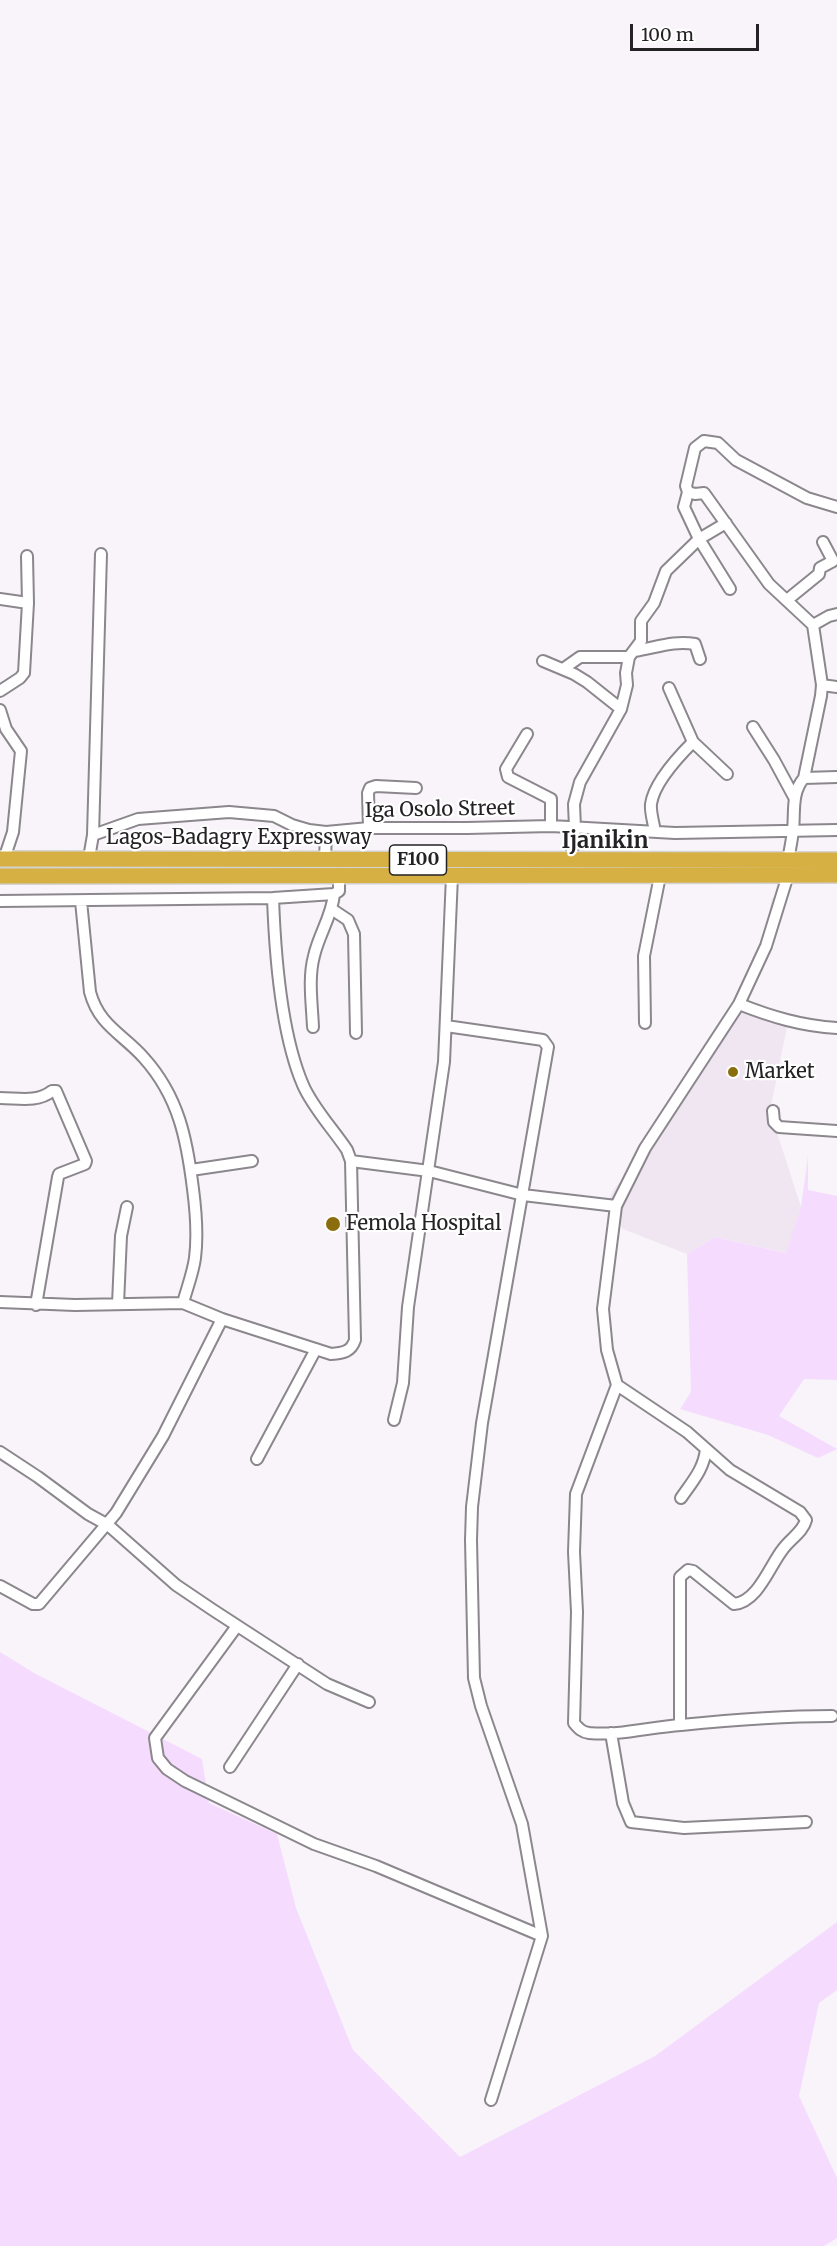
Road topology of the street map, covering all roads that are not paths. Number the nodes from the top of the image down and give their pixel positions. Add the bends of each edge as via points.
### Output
1 (688, 492) junction
2 (837, 507) edge
3 (726, 523) junction
4 (699, 539) junction
5 (823, 542) dead end
6 (101, 554) dead end
7 (27, 556) dead end
8 (730, 589) dead end
9 (0, 599) edge
10 (787, 600) junction
11 (28, 603) junction
12 (837, 614) edge
13 (813, 625) junction
14 (632, 654) junction
15 (700, 660) dead end
16 (543, 661) dead end
17 (563, 669) junction
18 (822, 685) junction
19 (837, 687) edge
20 (669, 688) dead end
21 (0, 691) edge
22 (621, 709) junction
23 (0, 710) edge
24 (753, 727) dead end
25 (527, 734) dead end
26 (693, 742) junction
27 (727, 774) dead end
28 (837, 777) edge
29 (804, 778) junction
30 (416, 788) dead end
31 (794, 798) junction
32 (551, 825) junction
33 (369, 828) junction
34 (574, 828) junction
35 (837, 830) edge
36 (326, 832) junction
37 (656, 832) junction
38 (793, 832) junction
39 (93, 835) junction
40 (89, 858) junction
41 (2, 859) edge
42 (571, 859) junction
43 (325, 860) junction
44 (837, 860) edge
45 (788, 867) junction
46 (837, 875) edge
47 (0, 876) edge
48 (452, 876) junction
49 (660, 876) junction
50 (339, 877) junction
51 (334, 894) junction
52 (273, 898) junction
53 (0, 901) edge
54 (81, 901) junction
55 (333, 910) junction
56 (740, 1004) junction
57 (645, 1023) dead end
58 (446, 1026) junction
59 (313, 1027) dead end
60 (837, 1028) edge
61 (356, 1033) dead end
62 (0, 1098) edge
63 (772, 1110) dead end
64 (837, 1131) edge
65 (252, 1161) dead end
66 (351, 1161) junction
67 (191, 1170) junction
68 (429, 1171) junction
69 (523, 1195) junction
70 (616, 1206) junction
71 (127, 1207) dead end
72 (0, 1302) edge
73 (183, 1303) junction
74 (118, 1304) junction
75 (36, 1305) junction
76 (222, 1319) junction
77 (316, 1349) junction
78 (617, 1385) junction
79 (394, 1420) dead end
80 (706, 1449) junction
81 (0, 1452) edge
82 (257, 1459) dead end
83 (681, 1498) dead end
84 (108, 1525) junction
85 (0, 1586) edge
86 (237, 1626) junction
87 (298, 1664) junction
88 (369, 1702) dead end
89 (832, 1716) dead end
90 (680, 1725) junction
91 (611, 1734) junction
92 (230, 1767) dead end
93 (806, 1822) dead end
94 (542, 1936) junction
95 (491, 2100) dead end

1 - 2 street via 686,486 696,448 704,441 718,443 736,460 807,498
1 - 3 street via 704,493
1 - 4 street via 684,507
3 - 4 street
3 - 10 street via 758,571
4 - 8 street
4 - 14 street via 666,571 654,603 641,621 641,641
5 - 10 street via 833,561 820,568 819,574
6 - 39 street
7 - 11 street
9 - 11 street
10 - 13 street
11 - 21 street via 24,673
12 - 13 street
13 - 18 street
14 - 15 street via 677,642 691,643
14 - 17 street via 580,657
14 - 22 street
16 - 17 street
17 - 22 street
18 - 19 street
18 - 29 street
20 - 26 street
22 - 34 street via 579,782
23 - 41 street via 6,729 21,751 13,832
24 - 31 street
25 - 32 street via 506,773 551,798
26 - 27 street
26 - 37 street via 668,768 652,800
28 - 29 street
29 - 31 street
30 - 33 street via 370,788
31 - 38 street
32 - 33 street, Iga Osolo Street
32 - 34 street, Iga Osolo Street
33 - 36 street, Iga Osolo Street
34 - 37 street, Iga Osolo Street
34 - 42 street
35 - 38 street, Iga Osolo Street
36 - 39 street, Iga Osolo Street via 292,825 274,816 229,812 138,819
36 - 43 street
37 - 38 street, Iga Osolo Street
38 - 45 street
39 - 40 street
40 - 41 highway, Lagos-Badagry Expressway / F100
40 - 43 highway, Lagos-Badagry Expressway / F100
42 - 43 highway, Lagos-Badagry Expressway / F100
42 - 45 highway, Lagos-Badagry Expressway / F100
44 - 45 highway, Lagos-Badagry Expressway / F100
45 - 46 highway, Lagos-Badagry Expressway / F100
45 - 49 highway, Lagos-Badagry Expressway / F100
45 - 56 street via 766,946
47 - 50 highway, Lagos-Badagry Expressway / F100
48 - 49 highway, Lagos-Badagry Expressway / F100
48 - 50 highway, Lagos-Badagry Expressway / F100
48 - 58 street
49 - 57 street via 644,956
50 - 51 street via 339,891
51 - 52 street
51 - 55 street
52 - 54 street
52 - 66 street via 285,1022 296,1063 303,1085
53 - 54 street
54 - 67 street via 94,1006 102,1020 158,1076 183,1128
55 - 59 street via 321,931 311,968
55 - 61 street via 348,920 354,934
56 - 60 street via 784,1020
56 - 70 street via 645,1148
58 - 68 street
58 - 69 street via 547,1043
62 - 75 street via 36,1099 56,1091 86,1161 58,1177
63 - 64 street via 779,1127
65 - 67 street
66 - 68 street
66 - 77 street via 355,1340 345,1353
67 - 73 street via 195,1259
68 - 69 street
68 - 79 street via 408,1307 403,1383
69 - 70 street
69 - 94 street via 476,1460 471,1592 474,1678 522,1824
70 - 78 street via 603,1309 607,1350
71 - 74 street via 121,1236
72 - 75 street
73 - 74 street
73 - 76 street
74 - 75 street
76 - 77 street
76 - 84 street via 164,1436
77 - 82 street
78 - 80 street
78 - 91 street via 576,1494 574,1552 574,1723 579,1730
80 - 83 street via 697,1476
80 - 90 street via 730,1470 803,1515 806,1522 761,1584 743,1601 734,1604 693,1571 688,1570 680,1577
81 - 84 street
84 - 85 street via 39,1604
84 - 86 street via 176,1584
86 - 87 street
86 - 94 street via 155,1738 158,1758 167,1769 299,1837
87 - 88 street via 327,1684
87 - 92 street
89 - 90 street
90 - 91 street
91 - 93 street via 623,1803 631,1822 684,1828
94 - 95 street

